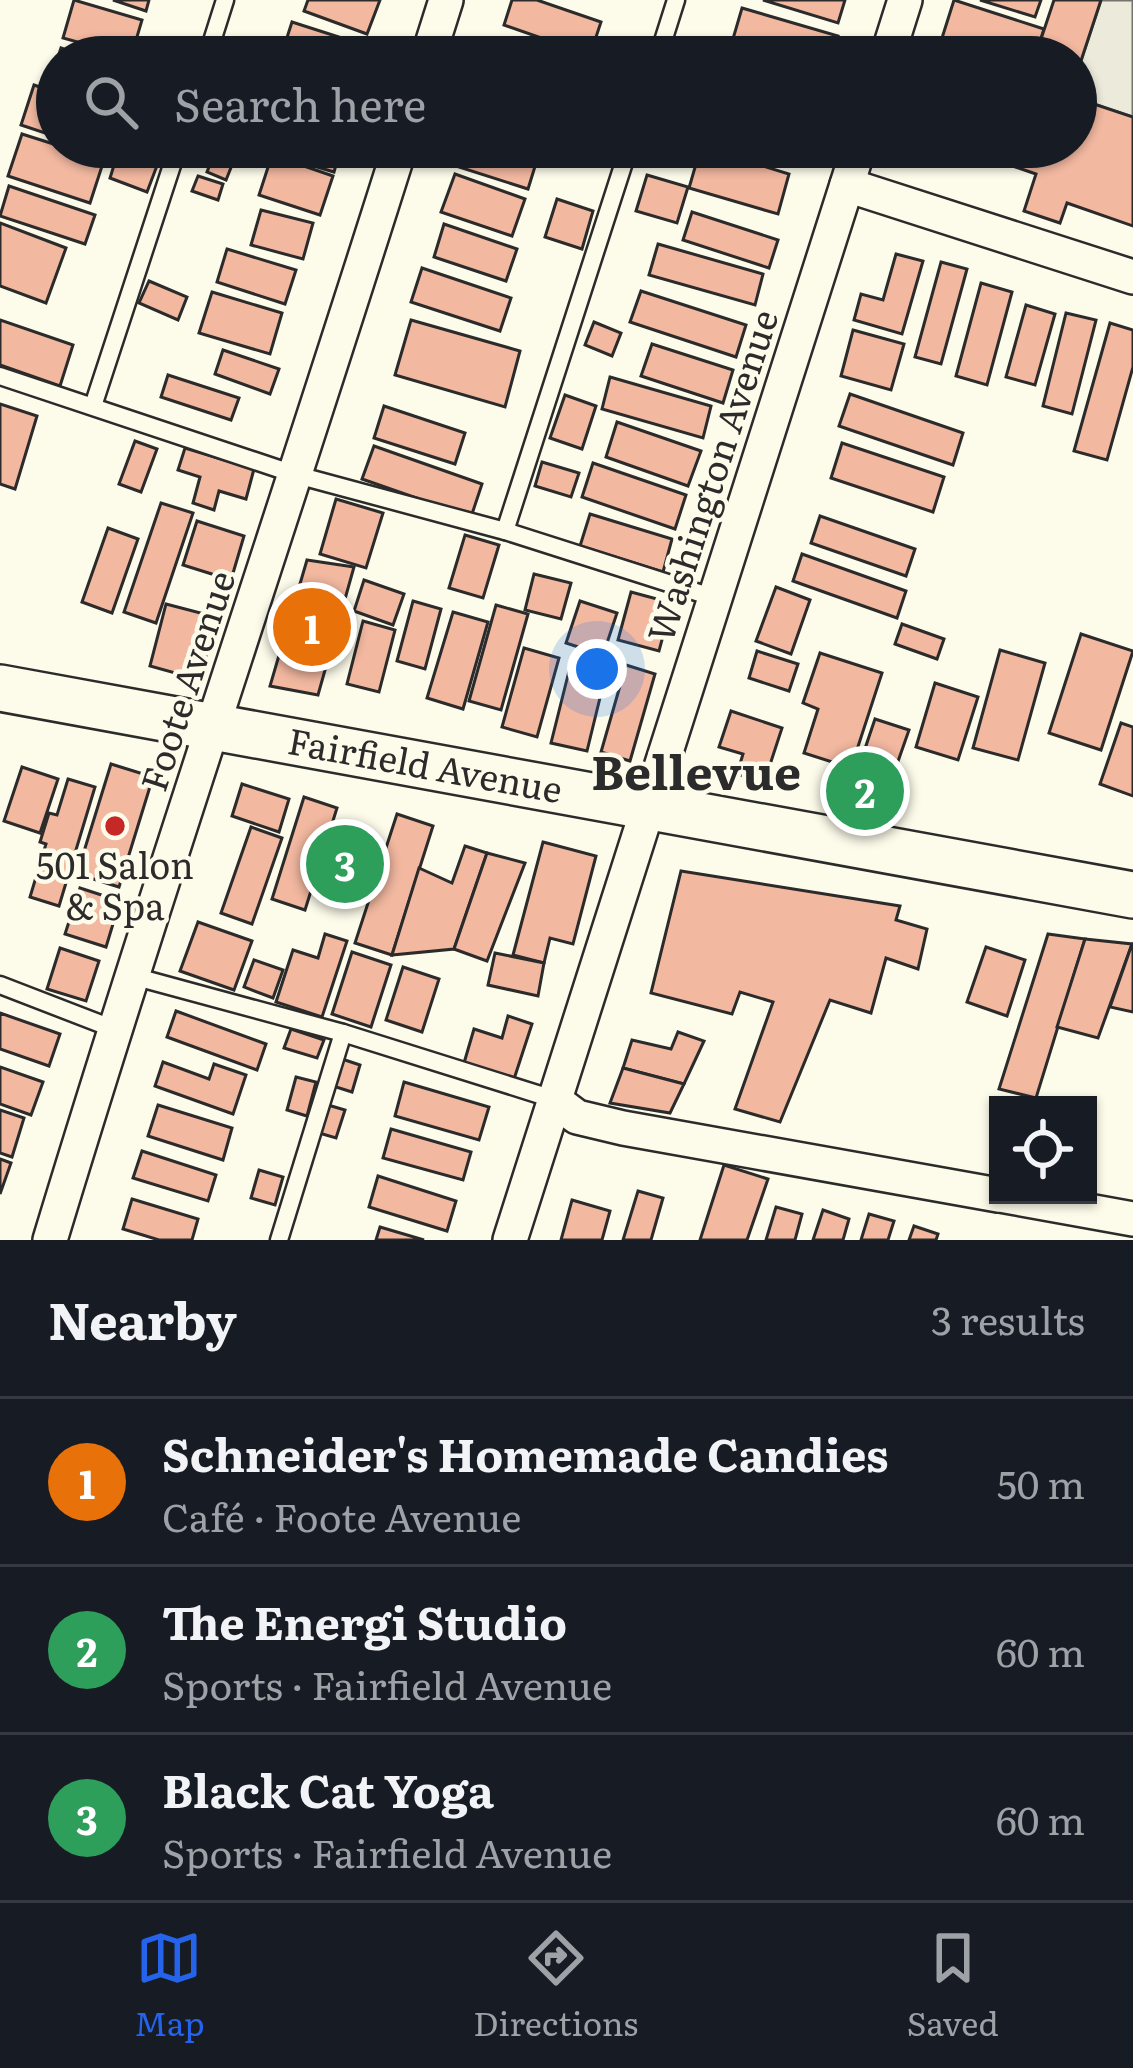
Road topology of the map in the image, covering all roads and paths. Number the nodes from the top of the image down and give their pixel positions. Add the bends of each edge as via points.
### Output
1 (225, 0) edge
2 (446, 0) edge
3 (676, 0) edge
4 (905, 0) edge
5 (214, 36) edge
6 (435, 36) edge
7 (665, 36) edge
8 (894, 36) edge
9 (171, 168) edge
10 (393, 168) edge
11 (622, 168) edge
12 (853, 168) edge
13 (848, 185) junction
14 (1133, 277) edge
15 (0, 376) edge
16 (93, 406) junction
17 (297, 475) junction
18 (505, 531) junction
19 (715, 598) junction
20 (0, 688) edge
21 (216, 727) junction
22 (648, 806) junction
23 (1133, 895) edge
24 (129, 975) junction
25 (0, 986) edge
26 (114, 1029) junction
27 (344, 1033) junction
28 (553, 1099) junction
29 (989, 1193) edge
30 (1049, 1204) edge
31 (1133, 1219) edge
32 (50, 1240) edge
33 (279, 1240) edge
34 (510, 1240) edge

1 - 5 lane
2 - 6 street
3 - 7 lane
4 - 8 street
9 - 16 lane
10 - 17 street, Foote Avenue
11 - 18 lane
12 - 13 street, Washington Avenue
13 - 14 street
13 - 19 street, Washington Avenue
15 - 16 lane
16 - 17 lane
17 - 18 lane
17 - 21 street, Foote Avenue
18 - 19 lane
19 - 22 street, Washington Avenue
20 - 21 main road, Fairfield Avenue
21 - 22 main road, Fairfield Avenue
21 - 24 street, Foote Avenue
22 - 23 main road, Fairfield Avenue
22 - 28 street, Washington Avenue
24 - 26 street, Foote Avenue
24 - 27 lane
25 - 26 lane
26 - 32 street, Foote Avenue
27 - 28 lane
27 - 33 lane
28 - 29 street via 577,1117 623,1128
28 - 34 street, Washington Avenue
30 - 31 street

